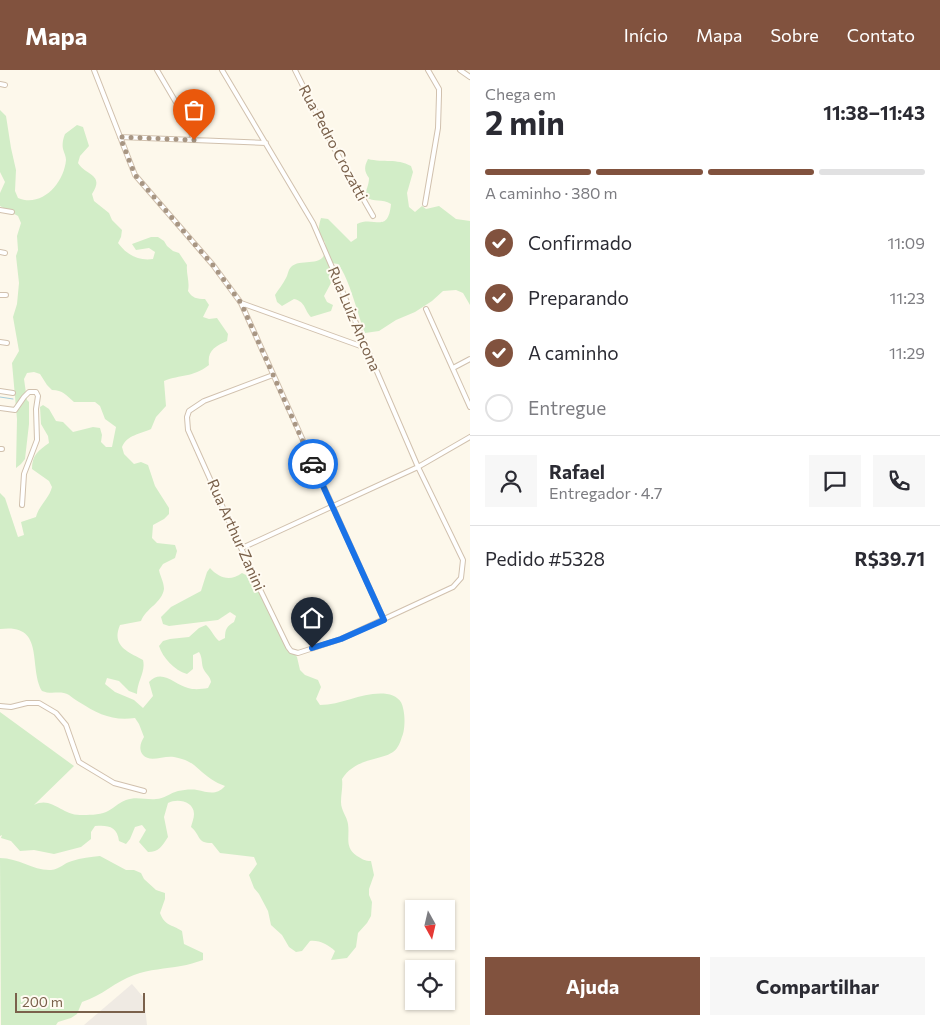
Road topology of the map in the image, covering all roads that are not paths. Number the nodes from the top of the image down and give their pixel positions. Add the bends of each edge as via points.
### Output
1 (94, 70) edge
2 (157, 70) edge
3 (222, 70) edge
4 (294, 70) edge
5 (428, 70) edge
6 (460, 70) edge
7 (470, 77) edge
8 (120, 137) junction
9 (194, 140) junction
10 (266, 143) junction
11 (425, 204) dead end
12 (0, 210) edge
13 (12, 212) dead end
14 (373, 216) dead end
15 (0, 252) edge
16 (5, 253) dead end
17 (0, 295) edge
18 (6, 296) dead end
19 (241, 303) junction
20 (426, 310) dead end
21 (0, 342) edge
22 (7, 343) dead end
23 (366, 348) junction
24 (470, 359) edge
25 (453, 368) junction
26 (273, 374) junction
27 (0, 391) edge
28 (13, 393) dead end
29 (470, 407) edge
30 (0, 408) edge
31 (470, 437) edge
32 (418, 467) junction
33 (22, 505) dead end
34 (332, 506) junction
35 (242, 548) junction
36 (384, 620) junction
37 (0, 706) edge
38 (144, 791) dead end

1 - 8 street
2 - 9 street
3 - 10 street, Rua Luiz Ancona
4 - 14 street, Rua Pedro Crozatti
5 - 11 street via 438,90 439,104
6 - 7 street
8 - 9 street
8 - 19 street via 135,175 212,264
9 - 10 street
10 - 23 street, Rua Luiz Ancona via 314,223
12 - 13 street
15 - 16 street
17 - 18 street
19 - 23 street
19 - 26 street
20 - 25 street
21 - 22 street
23 - 32 street, Rua Luiz Ancona
24 - 25 street
25 - 29 street
26 - 34 street
26 - 35 street, Rua Arthur Zanini via 204,401 189,411 188,430
27 - 28 street
30 - 33 street via 16,410 29,392 36,392 38,396 38,440 24,474
31 - 32 street
32 - 34 street
32 - 36 street, Rua Luiz Ancona via 463,560 461,578 453,587
34 - 35 street
34 - 36 street
35 - 36 street, Rua Arthur Zanini via 291,651 298,653 341,639
37 - 38 street via 39,703 56,713 66,725 78,762 114,783

